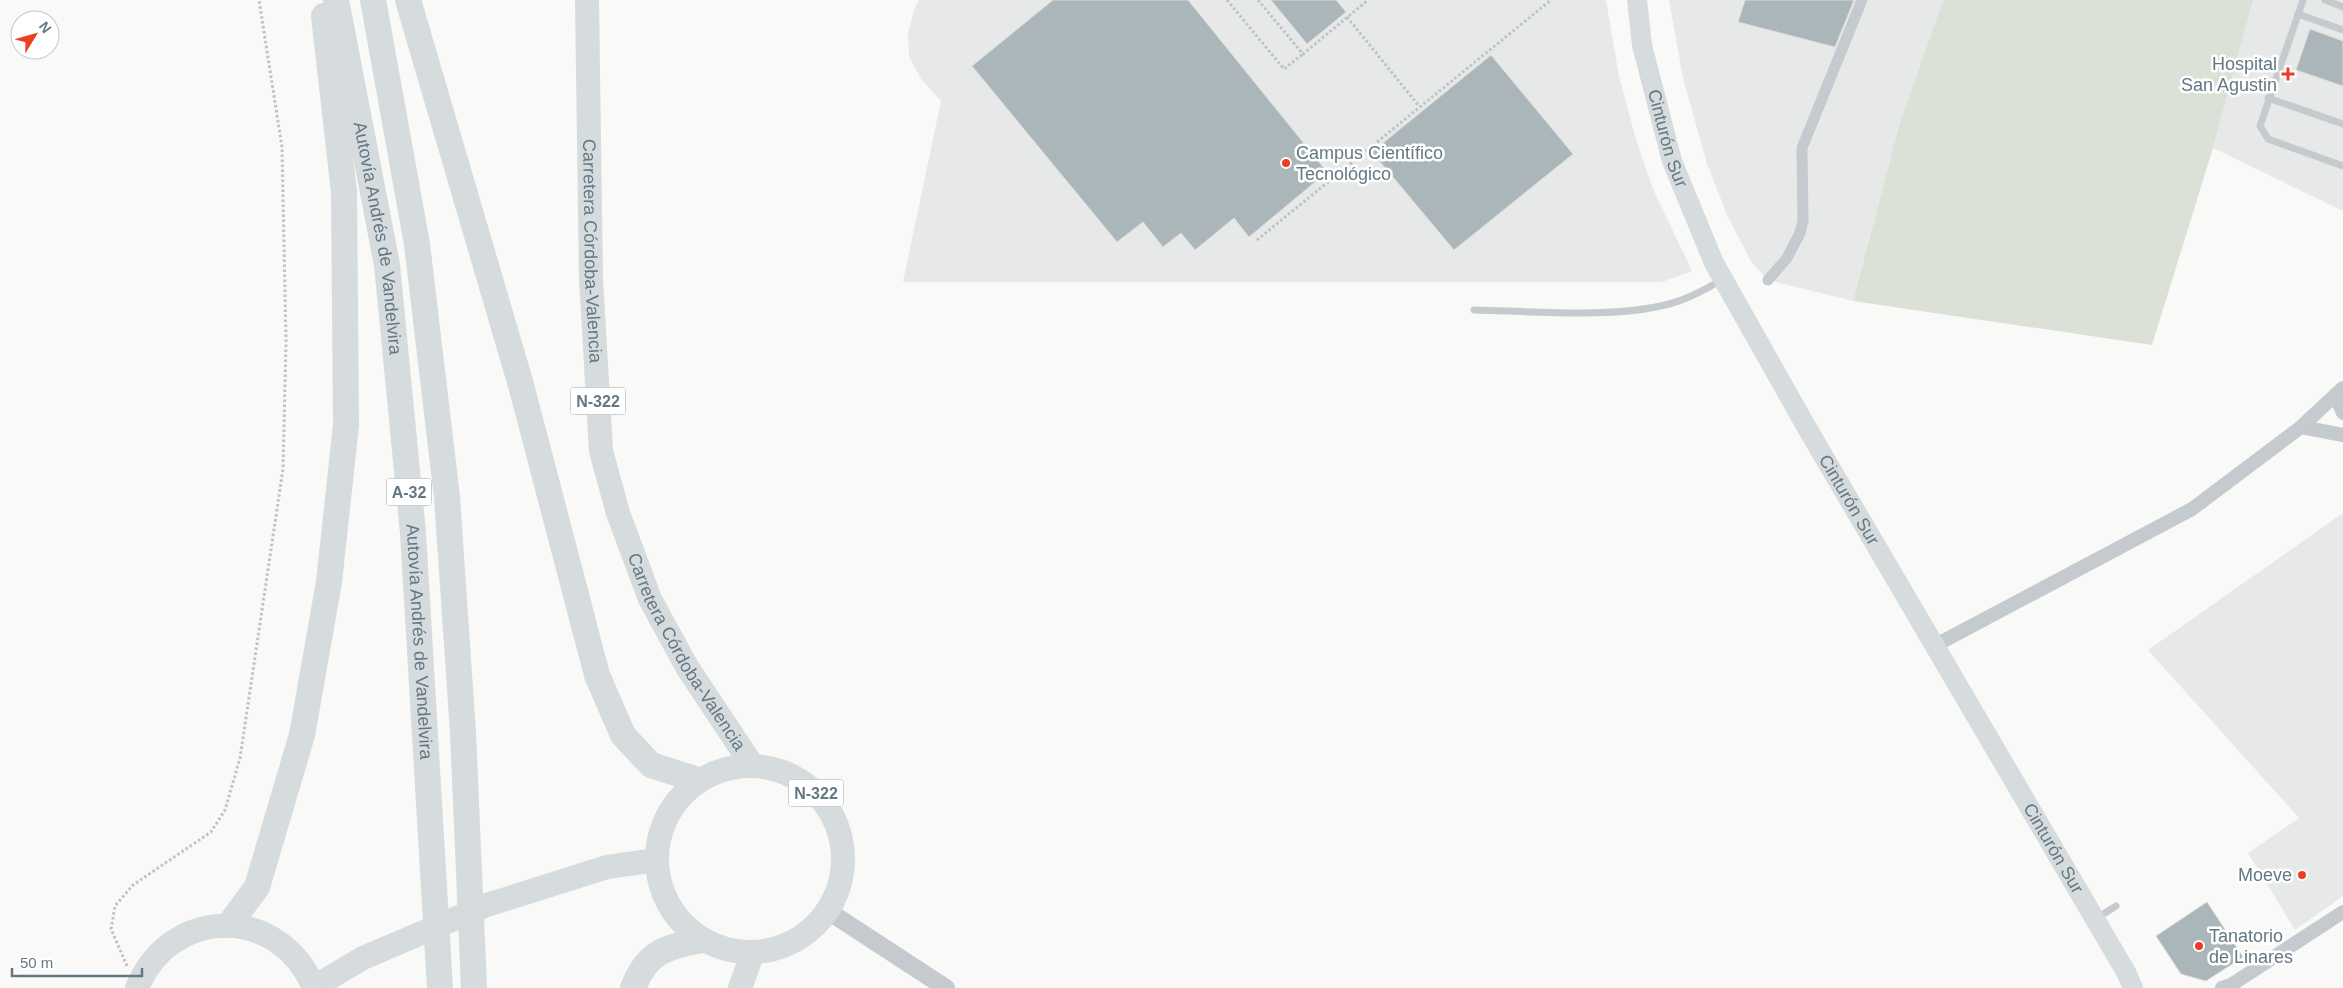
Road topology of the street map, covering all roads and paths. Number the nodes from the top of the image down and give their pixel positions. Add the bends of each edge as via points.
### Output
1 (259, 0) edge
2 (322, 0) edge
3 (336, 0) edge
4 (373, 0) edge
5 (408, 0) edge
6 (587, 0) edge
7 (1227, 0) edge
8 (1258, 0) edge
9 (1368, 0) edge
10 (1551, 0) edge
11 (1637, 0) edge
12 (1862, 0) edge
13 (2303, 0) edge
14 (2325, 0) edge
15 (2343, 7) edge
16 (2298, 14) junction
17 (1347, 18) junction
18 (2343, 30) edge
19 (1303, 54) junction
20 (2268, 98) junction
21 (1419, 106) junction
22 (2343, 124) edge
23 (2343, 166) edge
24 (1257, 240) dead end
25 (1724, 279) junction
26 (1768, 280) dead end
27 (1474, 310) dead end
28 (2339, 392) edge
29 (2343, 412) edge
30 (2301, 427) junction
31 (2343, 435) edge
32 (1934, 646) junction
33 (752, 766) junction
34 (698, 780) junction
35 (656, 860) junction
36 (2116, 906) dead end
37 (828, 911) junction
38 (2343, 912) edge
39 (2094, 919) junction
40 (229, 925) junction
41 (702, 940) junction
42 (754, 952) junction
43 (2129, 980) edge
44 (137, 987) edge
45 (314, 987) edge
46 (2228, 987) edge
47 (440, 988) edge
48 (474, 988) edge
49 (633, 988) edge
50 (740, 988) edge
51 (946, 988) edge
52 (2143, 988) edge

1 - 44 path via 282,147 286,342 283,469 240,758 224,810 211,832 132,885 115,906 111,929
2 - 40 highway via 344,192 346,424 329,582 302,735 257,887
3 - 47 highway, Autovía Andrés de Vandelvira / A-32 via 386,265 413,533
4 - 48 highway, Autovía Andrés de Vandelvira / A-32 via 417,244 447,497 463,733
5 - 34 highway via 521,385 597,675 623,735 651,765
6 - 33 highway, Carretera Córdoba-Valencia / N-322 via 591,279 601,452 618,513 650,599 687,668 730,728
7 - 19 path via 1284,69
8 - 19 path
9 - 17 path
10 - 21 path
11 - 25 main road, Cinturón Sur via 1642,45 1672,161 1714,263
12 - 26 street via 1802,148 1803,221 1800,233 1787,258
13 - 16 lane
14 - 15 lane
16 - 18 lane
16 - 20 lane
17 - 19 path
17 - 21 path
20 - 22 lane
20 - 23 lane via 2260,126 2268,139
21 - 24 path
25 - 27 lane via 1690,297 1650,308 1608,312
25 - 32 main road, Cinturón Sur
28 - 29 street
28 - 30 street
30 - 31 street
30 - 32 street via 2192,509
32 - 39 main road, Cinturón Sur
33 - 34 highway, N-322 via 734,767
33 - 37 highway, N-322 via 777,770 799,780 818,796 833,816 841,840 843,864 839,888
34 - 35 highway, N-322 via 667,815 659,836
35 - 41 highway, N-322 via 660,884 669,906
35 - 45 highway via 607,867 487,905 363,958
36 - 39 lane
37 - 42 highway, N-322 via 814,928 796,941
37 - 51 street
38 - 46 street
39 - 43 main road, Cinturón Sur
40 - 44 highway via 200,928 173,941 152,961
40 - 45 highway via 256,930 281,943 301,962
41 - 42 highway, N-322 via 727,950
41 - 49 highway via 667,947 647,962
42 - 50 highway
43 - 52 main road, Cinturón Sur

